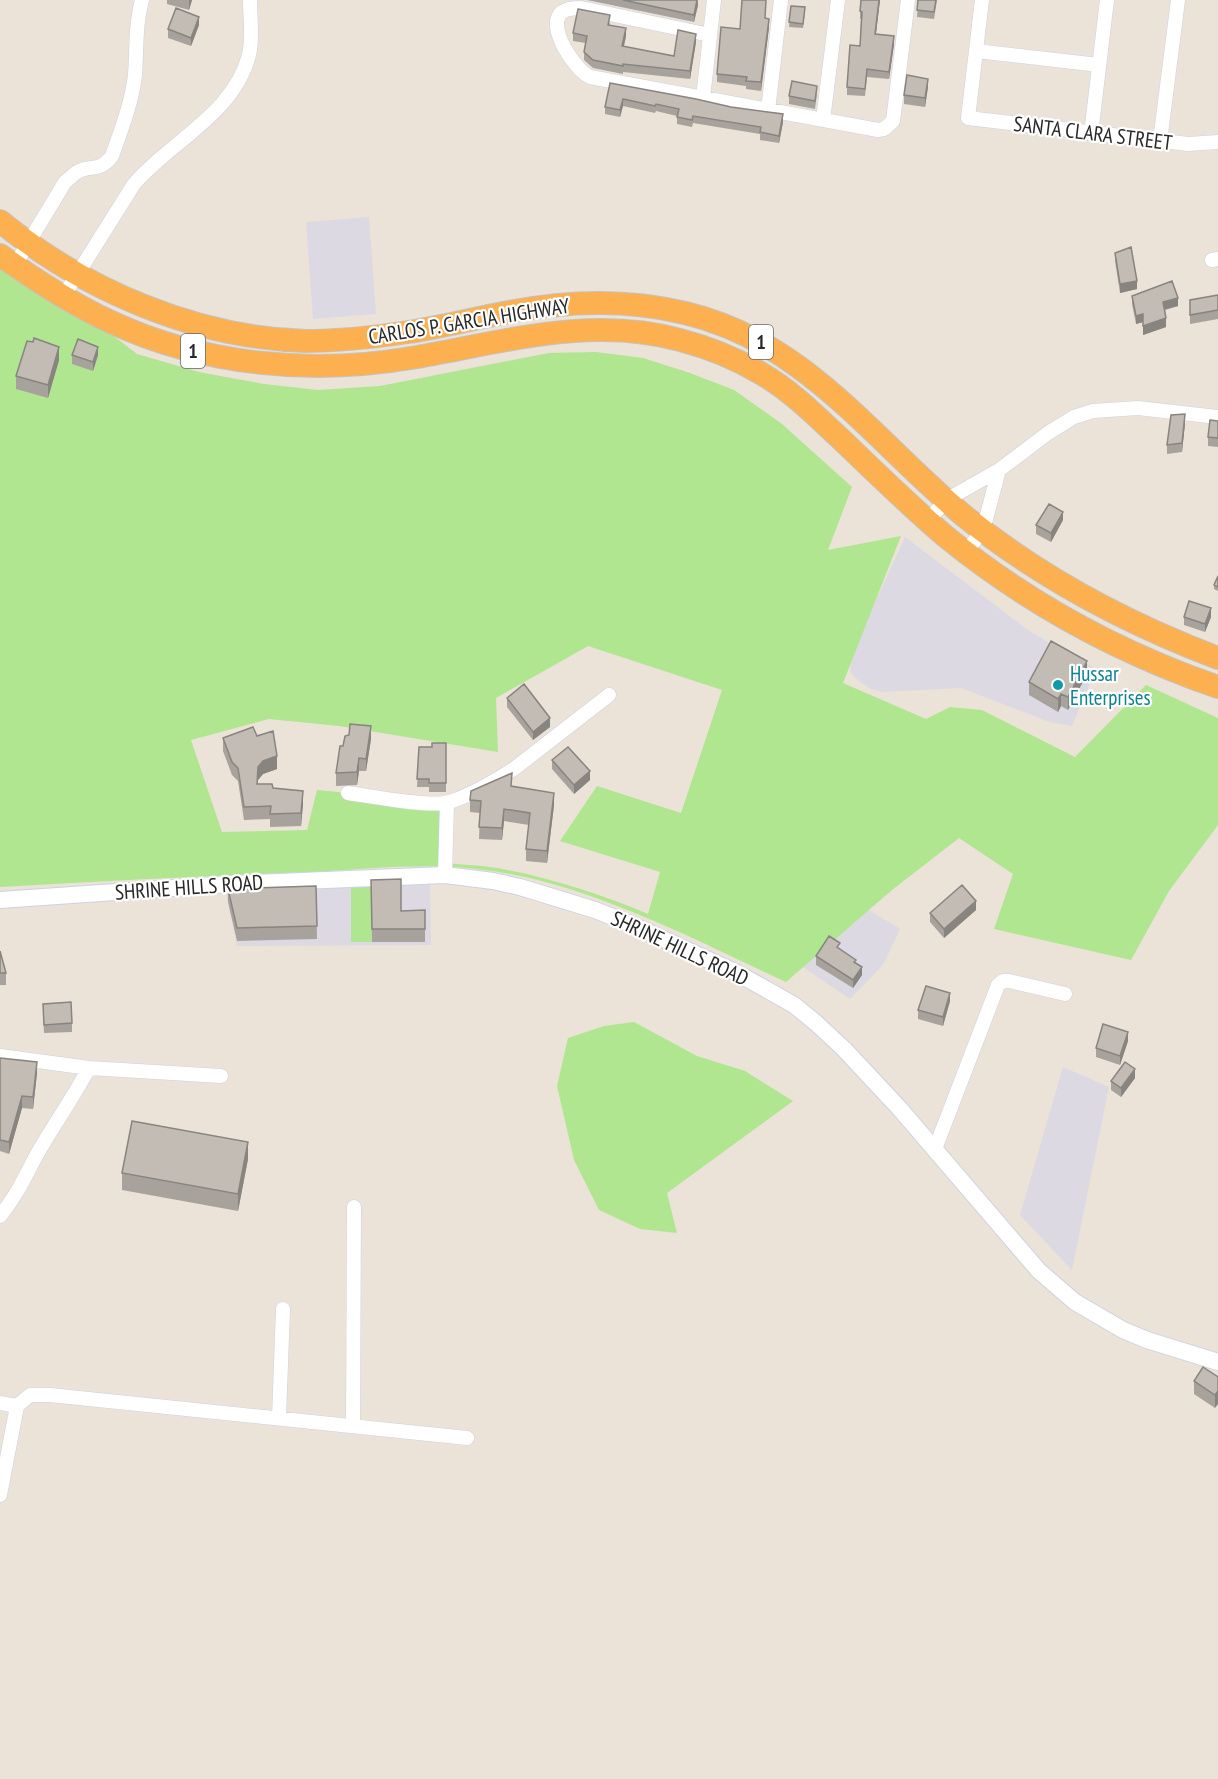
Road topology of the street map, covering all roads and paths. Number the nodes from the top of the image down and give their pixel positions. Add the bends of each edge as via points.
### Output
1 (142, 0) edge
2 (250, 0) edge
3 (714, 0) edge
4 (781, 0) edge
5 (838, 0) edge
6 (908, 0) edge
7 (982, 0) edge
8 (1107, 0) edge
9 (1178, 0) edge
10 (710, 35) junction
11 (976, 51) junction
12 (1100, 65) junction
13 (703, 98) junction
14 (768, 110) junction
15 (823, 120) junction
16 (1091, 134) junction
17 (1160, 141) junction
18 (1218, 142) edge
19 (0, 220) edge
20 (28, 243) junction
21 (7, 260) edge
22 (78, 274) junction
23 (63, 297) junction
24 (1218, 417) edge
25 (999, 470) junction
26 (946, 500) junction
27 (928, 521) junction
28 (983, 530) junction
29 (966, 552) junction
30 (1218, 658) edge
31 (1218, 687) edge
32 (609, 695) dead end
33 (348, 793) dead end
34 (447, 803) junction
35 (445, 875) junction
36 (0, 900) edge
37 (1065, 994) dead end
38 (0, 1056) edge
39 (89, 1068) junction
40 (221, 1076) dead end
41 (935, 1149) junction
42 (354, 1207) dead end
43 (0, 1216) edge
44 (283, 1309) dead end
45 (1218, 1362) edge
46 (0, 1403) edge
47 (17, 1406) junction
48 (279, 1418) junction
49 (353, 1426) junction
50 (467, 1438) dead end
51 (0, 1495) edge

1 - 20 street via 137,20 135,76 112,156 106,164 76,173 65,182
2 - 22 street via 250,53 229,97 141,177
3 - 10 street
4 - 14 street
5 - 15 street
6 - 15 street via 893,121 878,130
7 - 11 street
8 - 12 street
9 - 17 street
10 - 13 street
10 - 13 street via 581,8 562,12 557,24 565,48 582,73
11 - 12 street
11 - 16 street, SANTA CLARA STREET via 968,118
12 - 16 street
13 - 14 street
14 - 15 street
16 - 17 street, SANTA CLARA STREET
17 - 18 street, SANTA CLARA STREET via 1196,145
19 - 20 highway, CARLOS P. GARCIA HIGHWAY / 1
20 - 21 street
20 - 22 highway, CARLOS P. GARCIA HIGHWAY / 1
21 - 23 highway, CARLOS P. GARCIA HIGHWAY / 1
22 - 23 street
22 - 26 highway, CARLOS P. GARCIA HIGHWAY / 1 via 123,297 184,320 239,333 306,340 408,332 565,304 639,306 686,313 775,349 802,368
23 - 27 highway, CARLOS P. GARCIA HIGHWAY / 1 via 110,322 174,345 232,359 294,366 408,359 563,331 643,333 678,339 751,368 785,390
24 - 25 street via 1138,408 1094,411 1074,417
25 - 26 street
25 - 28 street
26 - 27 street
26 - 28 highway, CARLOS P. GARCIA HIGHWAY / 1
27 - 29 highway, CARLOS P. GARCIA HIGHWAY / 1
28 - 29 street
28 - 30 highway, CARLOS P. GARCIA HIGHWAY / 1 via 1084,597
29 - 31 highway, CARLOS P. GARCIA HIGHWAY / 1 via 1070,621 1159,664
32 - 34 street via 515,768
33 - 34 street
34 - 35 street
35 - 36 street, SHRINE HILLS ROAD via 230,884
35 - 41 street, SHRINE HILLS ROAD via 493,881 595,910 772,992 794,1005 844,1048
37 - 41 street via 1009,981 998,985
38 - 39 street
39 - 40 street
39 - 43 street via 16,1196
41 - 45 street, SHRINE HILLS ROAD via 1020,1251 1076,1302 1123,1330
42 - 49 street
44 - 48 street
46 - 47 street
47 - 48 street via 30,1395 50,1395
47 - 51 street
48 - 49 street
49 - 50 street

